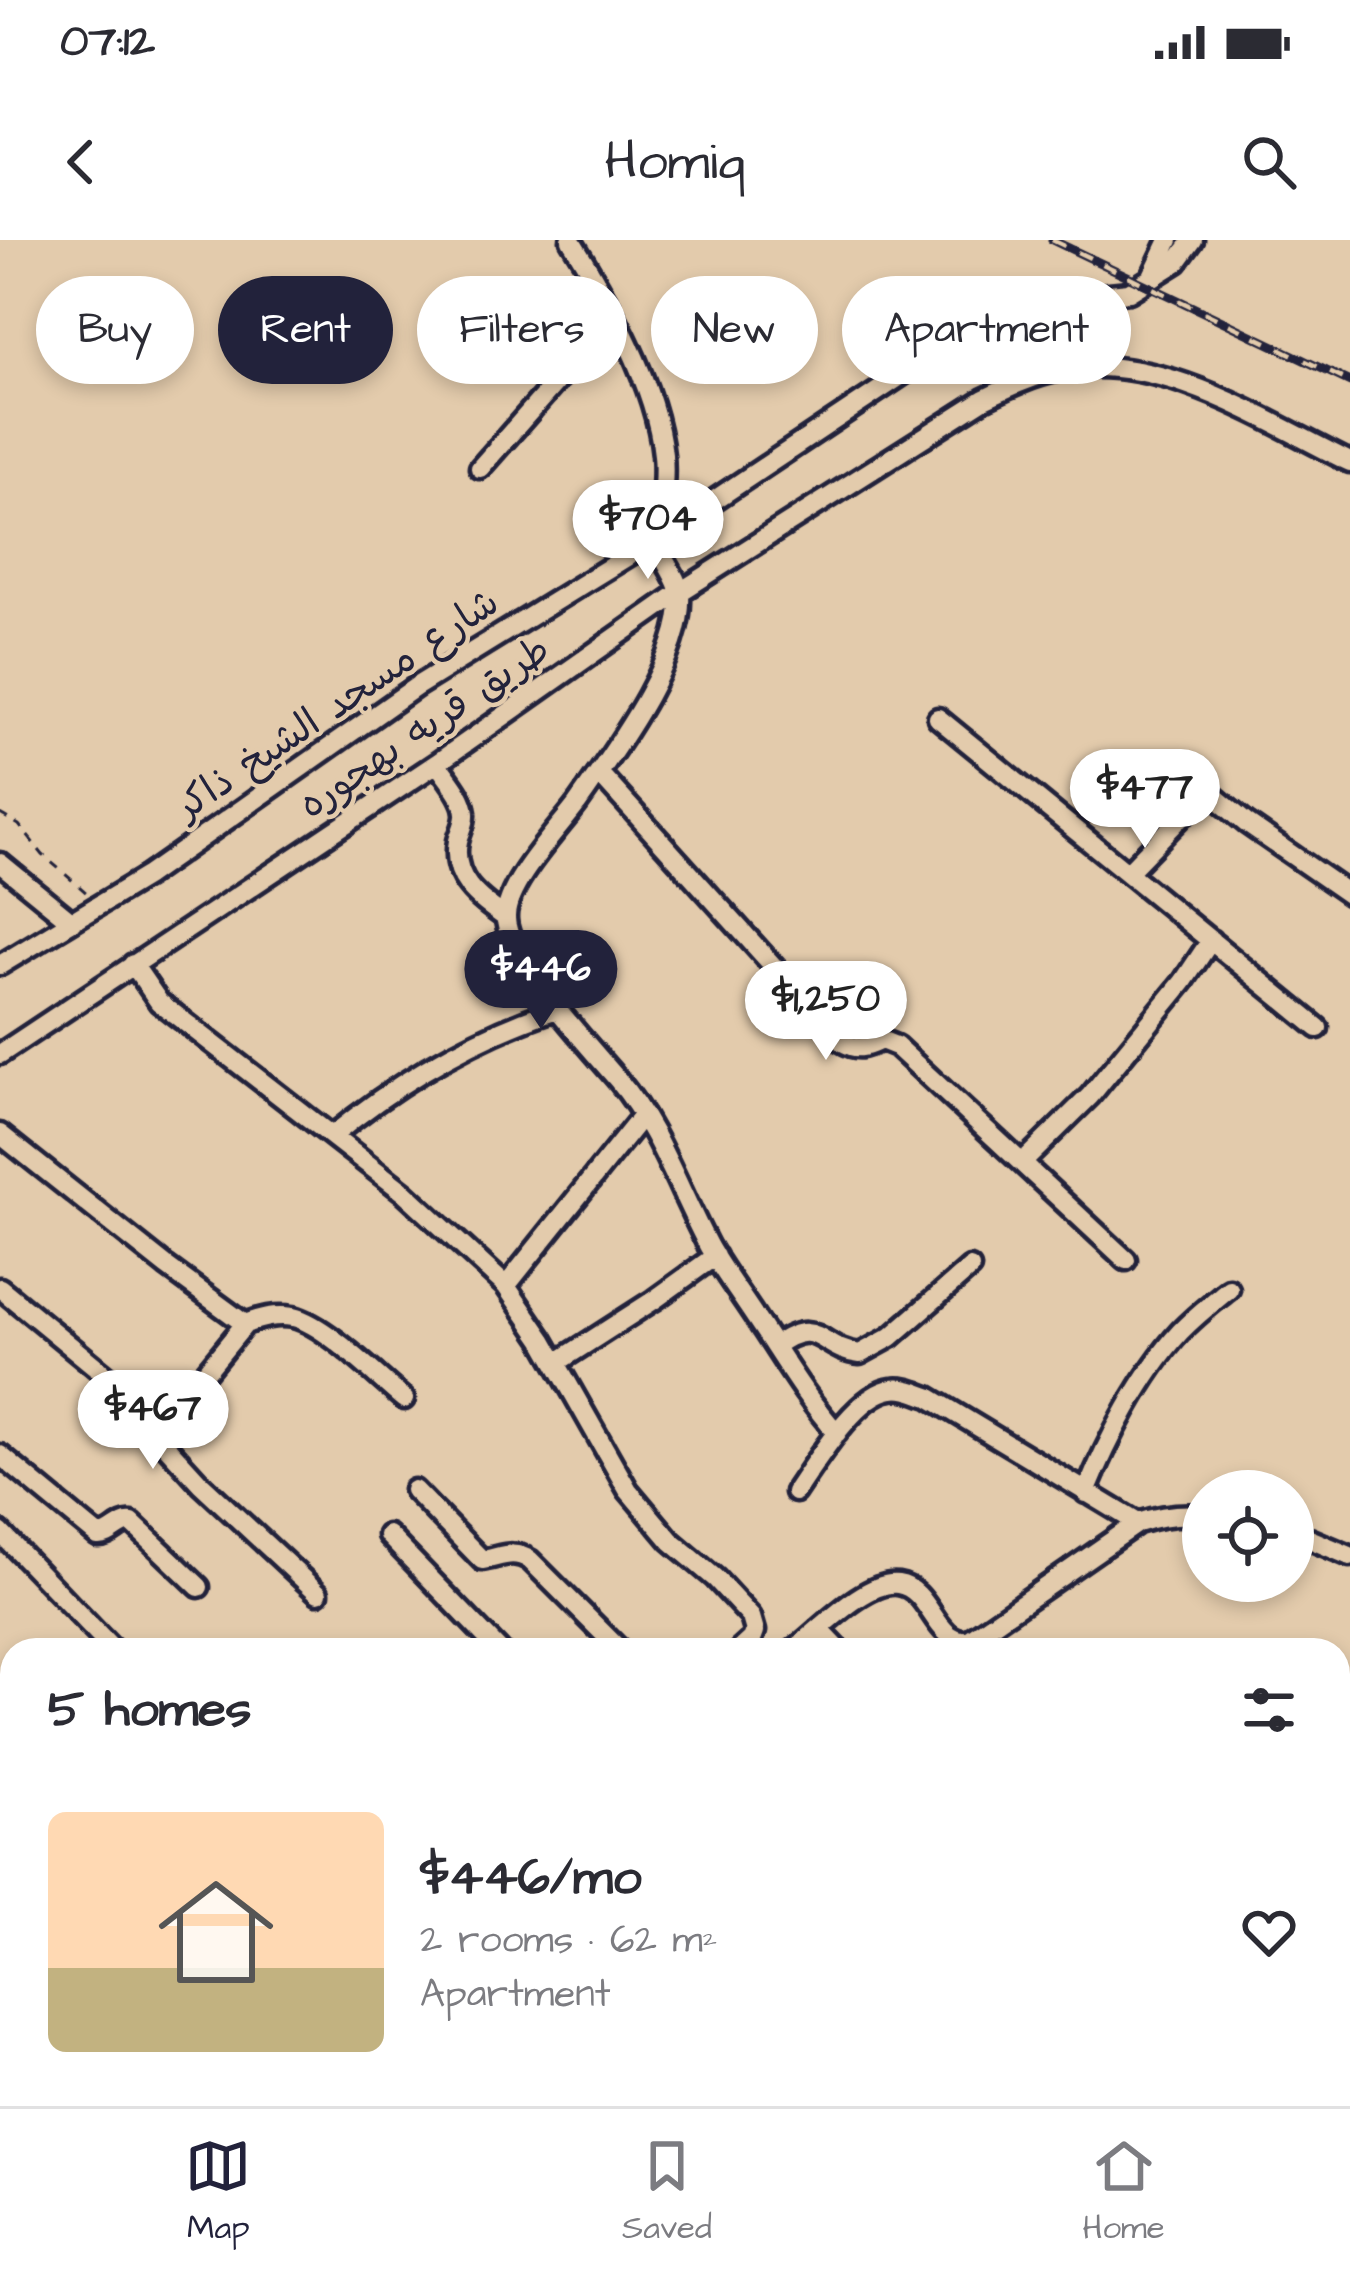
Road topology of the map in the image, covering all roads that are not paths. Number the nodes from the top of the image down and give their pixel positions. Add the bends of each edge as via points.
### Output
1 (571, 240) edge
2 (1169, 240) edge
3 (1193, 240) edge
4 (591, 276) edge
5 (1152, 276) junction
6 (627, 345) edge
7 (554, 384) edge
8 (1350, 462) edge
9 (480, 468) dead end
10 (660, 546) junction
11 (678, 588) junction
12 (938, 718) dead end
13 (437, 763) junction
14 (599, 772) junction
15 (0, 863) edge
16 (1128, 872) junction
17 (1350, 896) edge
18 (506, 918) junction
19 (71, 921) junction
20 (1211, 940) junction
21 (133, 964) junction
22 (0, 965) edge
23 (556, 1009) junction
24 (1318, 1028) dead end
25 (0, 1054) edge
26 (644, 1115) junction
27 (0, 1134) edge
28 (332, 1136) junction
29 (1022, 1163) junction
30 (716, 1256) junction
31 (1126, 1260) dead end
32 (970, 1268) dead end
33 (506, 1286) junction
34 (0, 1288) edge
35 (1229, 1289) dead end
36 (245, 1324) junction
37 (775, 1346) junction
38 (556, 1363) junction
39 (404, 1399) dead end
40 (164, 1423) junction
41 (837, 1433) junction
42 (0, 1455) edge
43 (414, 1490) dead end
44 (795, 1492) dead end
45 (1086, 1493) junction
46 (1182, 1513) edge
47 (1138, 1523) junction
48 (0, 1532) edge
49 (388, 1535) dead end
50 (1314, 1541) edge
51 (1350, 1556) edge
52 (199, 1587) dead end
53 (318, 1592) dead end
54 (819, 1629) junction
55 (102, 1638) edge
56 (488, 1638) edge
57 (608, 1638) edge
58 (750, 1638) edge
59 (808, 1638) edge
60 (827, 1638) edge
61 (951, 1638) edge
62 (972, 1638) edge

1 - 4 street
2 - 5 street
3 - 5 street
5 - 10 street, شارع مسجد الشيخ ذاكر via 1129,292 1032,302 974,327
6 - 10 street via 658,424
7 - 9 street
8 - 11 street, طريق قريه بهجوره via 1192,386 1108,367 1064,370 984,399
10 - 11 street
10 - 19 street, شارع مسجد الشيخ ذاكر via 417,686
11 - 13 street, طريق قريه بهجوره
11 - 14 street via 668,654
12 - 16 street
13 - 18 street via 466,808 459,873
13 - 21 street, طريق قريه بهجوره
14 - 18 street via 526,871
14 - 29 street via 841,1040 861,1049 880,1040 896,1046
15 - 19 street
16 - 17 street via 1195,803 1215,796
16 - 20 street
18 - 23 street via 516,949
19 - 22 street, شارع مسجد الشيخ ذاكر
20 - 24 street
20 - 29 street via 1090,1096
21 - 25 street, طريق قريه بهجوره
21 - 28 street via 159,1002
23 - 26 street
23 - 28 street via 415,1074
26 - 30 street
26 - 33 street
27 - 36 street
28 - 33 street
29 - 31 street
30 - 37 street
30 - 38 street
32 - 37 street via 860,1354 813,1333
33 - 38 street
34 - 40 street
35 - 45 street via 1164,1352
36 - 39 street via 268,1316 315,1326
36 - 40 street
37 - 41 street
38 - 58 street via 628,1490 751,1617
40 - 53 street via 160,1441
41 - 44 street
41 - 45 street via 878,1392 909,1390
42 - 52 street via 98,1536 132,1523
43 - 57 street via 482,1560 509,1552 530,1560
45 - 47 street
46 - 47 street
47 - 62 street
48 - 55 street
49 - 56 street
50 - 51 street
54 - 59 street
54 - 60 street
54 - 61 street via 893,1583 916,1591

